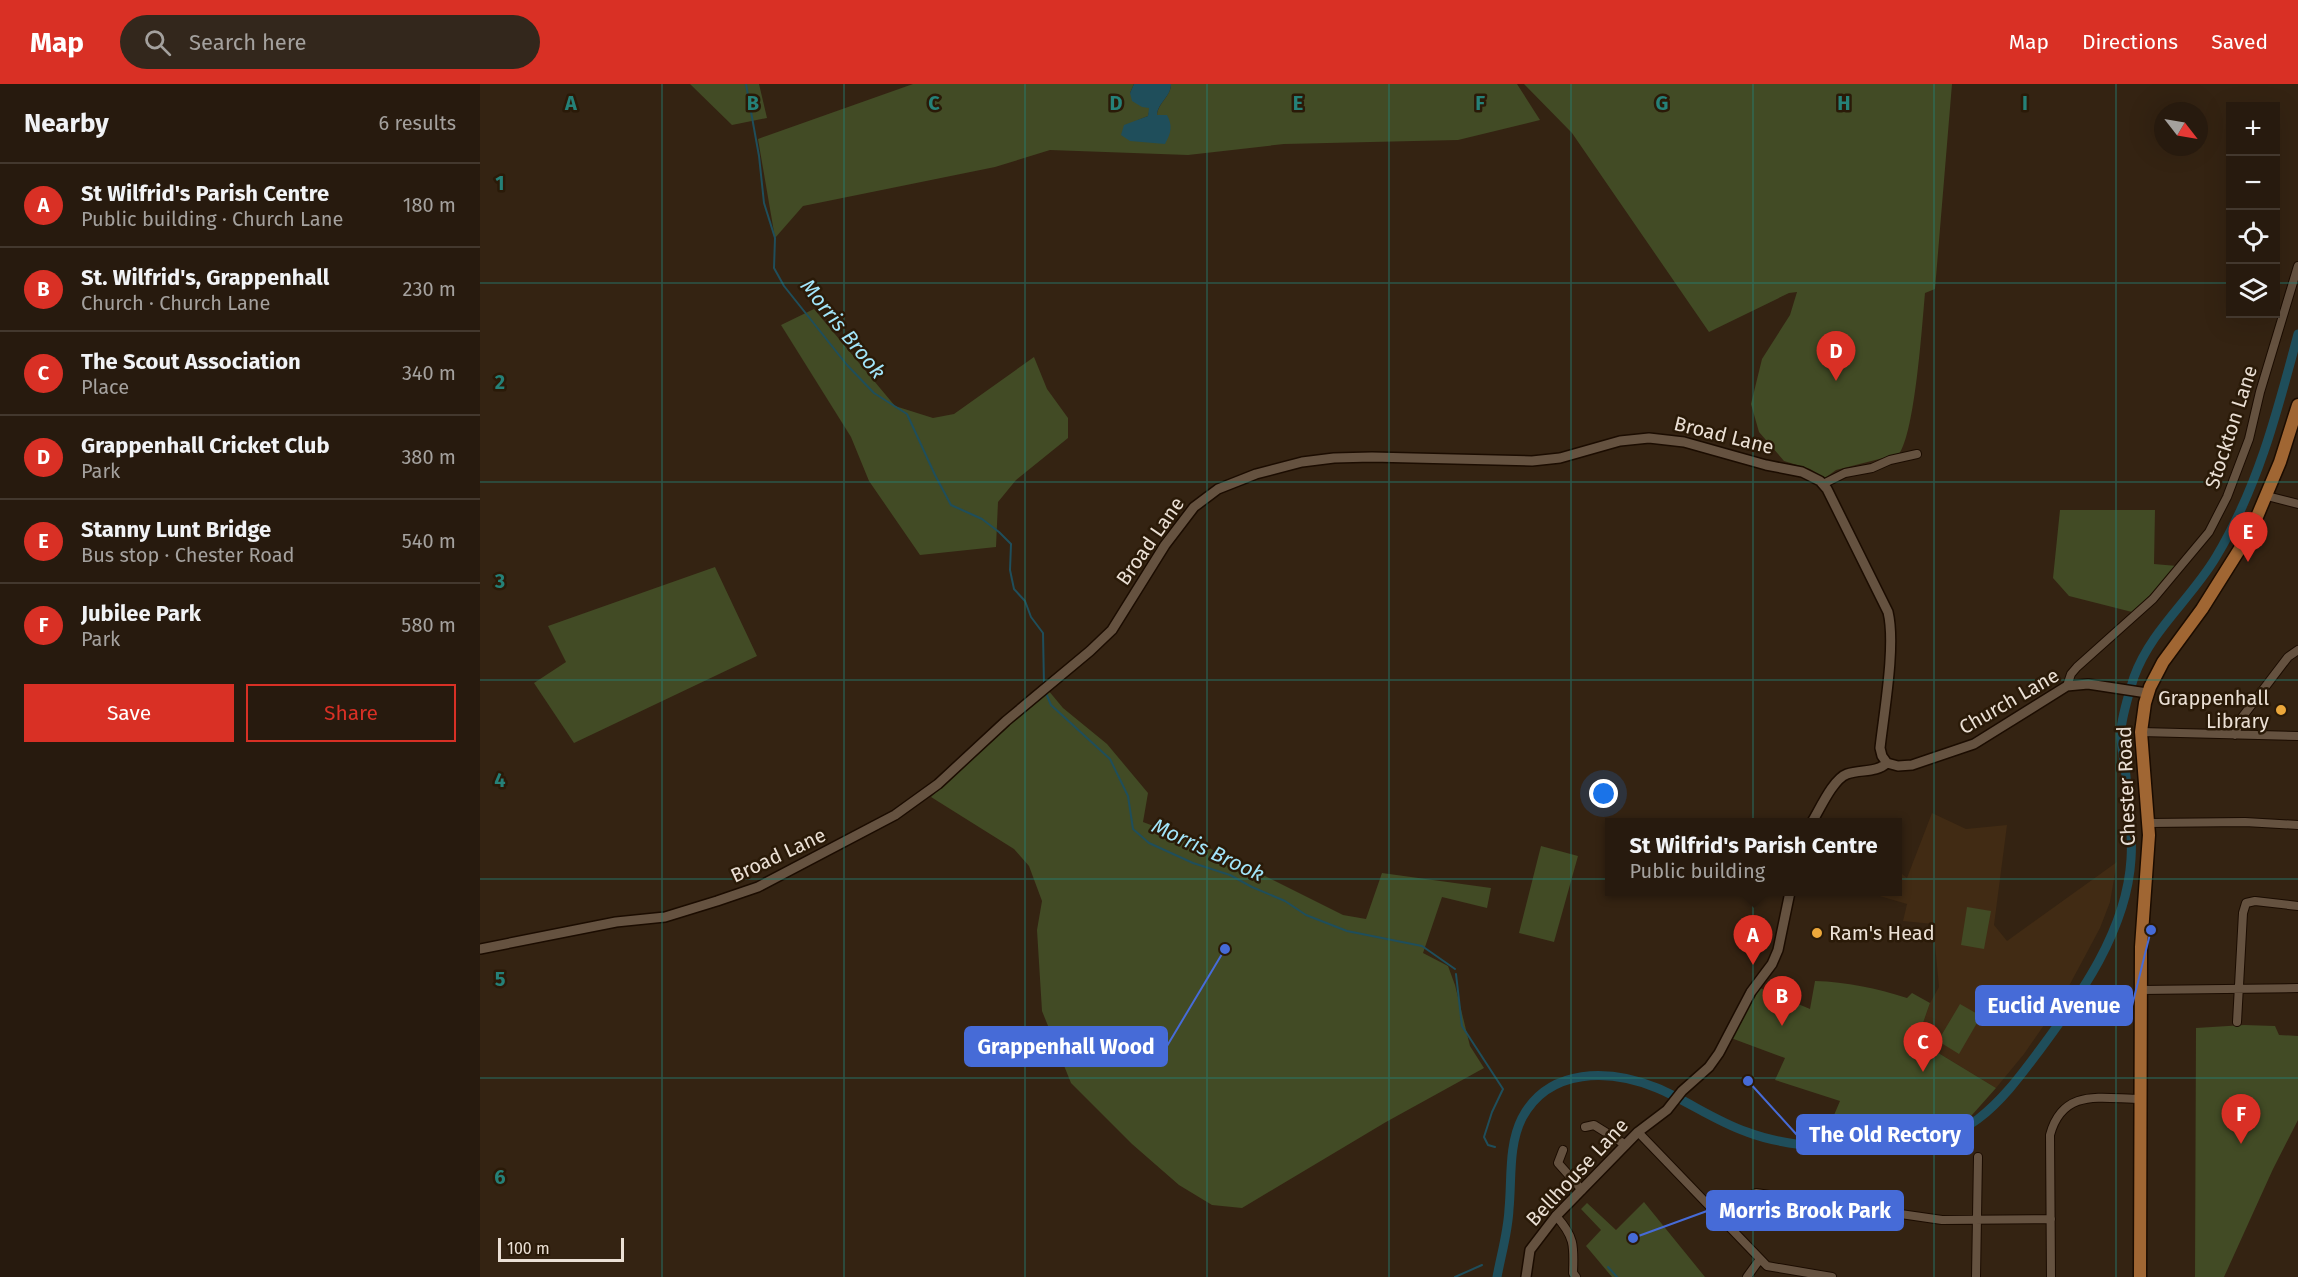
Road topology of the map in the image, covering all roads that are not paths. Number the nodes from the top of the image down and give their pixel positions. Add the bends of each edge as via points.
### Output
1 (2298, 266) edge
2 (2298, 405) edge
3 (1917, 454) dead end
4 (1824, 484) junction
5 (2267, 496) junction
6 (2298, 504) edge
7 (2298, 650) edge
8 (2067, 686) junction
9 (2142, 691) junction
10 (2141, 732) junction
11 (2235, 735) junction
12 (2298, 736) edge
13 (1887, 763) junction
14 (1814, 818) edge
15 (2149, 823) junction
16 (2298, 825) edge
17 (1789, 896) edge
18 (2298, 906) edge
19 (480, 949) edge
20 (2238, 988) junction
21 (2298, 988) edge
22 (2140, 990) junction
23 (2237, 1022) dead end
24 (2141, 1099) junction
25 (1585, 1127) dead end
26 (1638, 1132) junction
27 (1626, 1145) junction
28 (1563, 1150) dead end
29 (1978, 1157) dead end
30 (1582, 1190) junction
31 (1715, 1211) junction
32 (1556, 1216) junction
33 (2050, 1219) junction
34 (1977, 1220) junction
35 (1760, 1259) junction
36 (1526, 1277) edge
37 (1575, 1277) edge
38 (1747, 1277) edge
39 (1832, 1277) edge
40 (1976, 1277) edge
41 (2051, 1277) edge
42 (2140, 1277) edge

1 - 8 street, Stockton Lane via 2249,439 2209,532 2153,599 2077,667
2 - 5 main road, Chester Road
3 - 4 street via 1845,473
4 - 13 street via 1890,619 1880,748
4 - 19 street, Broad Lane via 1802,472 1660,438 1630,439 1560,458 1532,461 1372,457 1318,460 1279,467 1232,483 1194,507 1165,545 1112,630 912,805 758,887 665,917 616,922
5 - 6 street
5 - 9 main road, Chester Road via 2237,556
7 - 11 street via 2288,657 2240,720
8 - 9 street, Church Lane via 2088,684
8 - 13 street, Church Lane via 1974,744 1912,765
9 - 10 main road, Chester Road
10 - 11 street
10 - 15 main road, Chester Road
11 - 12 street
13 - 14 street, Church Lane via 1879,769 1846,774 1836,781
15 - 16 street
15 - 22 main road, Chester Road
17 - 26 street, Bellhouse Lane via 1772,964 1751,992 1719,1053 1673,1103
18 - 20 street via 2246,903
20 - 21 street
20 - 22 street
20 - 23 street
22 - 24 main road, Chester Road
24 - 33 street via 2082,1098 2069,1104 2056,1118 2050,1135
24 - 42 main road, Chester Road
25 - 27 street via 1594,1125
26 - 27 street, Bellhouse Lane
26 - 31 street
27 - 30 street, Bellhouse Lane
28 - 30 street via 1558,1162
29 - 34 street
30 - 32 street, Bellhouse Lane
31 - 34 street via 1756,1193 1942,1220
31 - 35 street
32 - 36 street, Bellhouse Lane via 1530,1250
32 - 37 street via 1574,1244
33 - 34 street
33 - 41 street
34 - 40 street
35 - 38 street
35 - 39 street via 1767,1266

